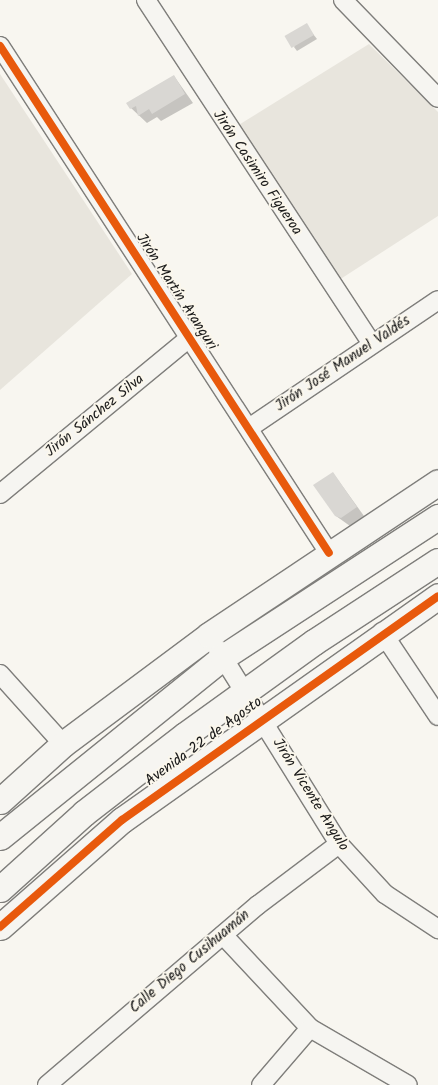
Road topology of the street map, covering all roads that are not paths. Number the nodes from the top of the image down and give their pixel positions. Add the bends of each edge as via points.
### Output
1 (146, 0) edge
2 (343, 0) edge
3 (0, 46) edge
4 (438, 98) edge
5 (438, 300) edge
6 (189, 338) junction
7 (371, 343) junction
8 (249, 428) junction
9 (438, 482) edge
10 (0, 494) edge
11 (438, 517) edge
12 (330, 553) junction
13 (438, 561) edge
14 (438, 596) edge
15 (382, 632) junction
16 (208, 635) junction
17 (223, 657) junction
18 (0, 674) edge
19 (245, 692) junction
20 (438, 716) edge
21 (261, 717) junction
22 (63, 744) junction
23 (0, 801) edge
24 (0, 837) edge
25 (339, 844) junction
26 (0, 889) edge
27 (0, 927) edge
28 (438, 929) edge
29 (223, 935) junction
30 (310, 1028) junction
31 (47, 1085) edge
32 (261, 1085) edge
33 (408, 1085) edge

1 - 7 street, Jirón Casimiro Figueroa
2 - 4 street
3 - 6 street, Jirón Martín Aranguri
5 - 7 street, Jirón José Manuel Valdés
6 - 8 street, Jirón Martín Aranguri
6 - 10 street, Jirón Sánchez Silva
7 - 8 street, Jirón José Manuel Valdés
8 - 12 street, Jirón Martín Aranguri
9 - 12 street
11 - 17 street
12 - 16 street
13 - 19 street, Avenida 22 de Agosto
14 - 15 street, Avenida 22 de Agosto
15 - 20 street
15 - 21 street, Avenida 22 de Agosto
16 - 17 street, Jirón Vicente Angulo
16 - 22 street
17 - 19 street, Jirón Vicente Angulo
17 - 24 street
18 - 22 street
19 - 21 street, Jirón Vicente Angulo
19 - 26 street, Avenida 22 de Agosto via 84,813
21 - 25 street, Jirón Vicente Angulo
21 - 27 street, Avenida 22 de Agosto via 122,820
22 - 23 street
25 - 28 street, Jirón Vicente Angulo via 386,894
25 - 29 street, Calle Diego Cusihuamán
29 - 30 street
29 - 31 street, Calle Diego Cusihuamán
30 - 32 street
30 - 33 street

